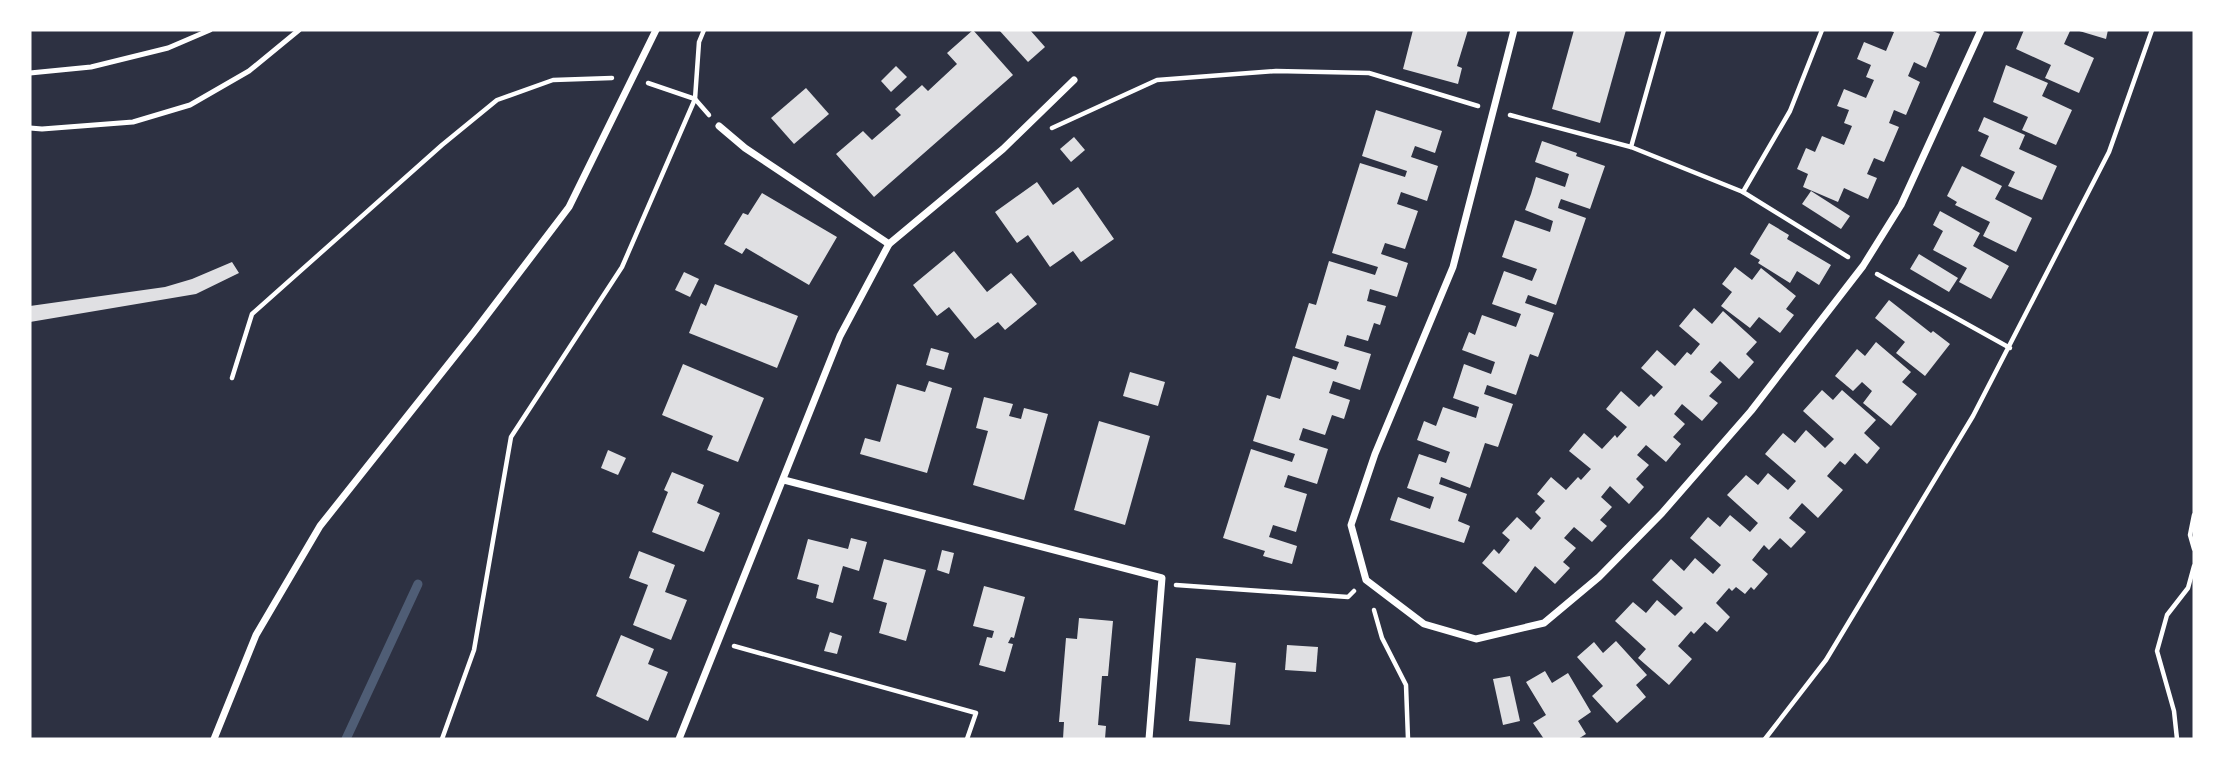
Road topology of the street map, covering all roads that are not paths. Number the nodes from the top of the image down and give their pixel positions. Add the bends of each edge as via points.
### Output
1 (210, 30) edge
2 (299, 30) edge
3 (656, 30) edge
4 (1514, 30) edge
5 (1981, 30) edge
6 (30, 73) edge
7 (1074, 80) dead end
8 (719, 126) road end
9 (30, 128) edge
10 (889, 244) junction
11 (784, 480) junction
12 (214, 739) edge
13 (679, 739) edge
14 (1149, 739) edge

1 - 6 lane via 168,48 91,67
2 - 9 lane via 249,71 190,104 133,122
3 - 12 street via 569,207 320,526 256,635
4 - 5 street via 1453,267 1375,454 1351,525 1366,580 1424,624 1476,639 1544,623 1662,513 1751,411 1863,266 1900,205
7 - 10 street via 1003,149
8 - 10 street
10 - 11 street via 840,336
11 - 13 street
11 - 14 street via 1162,578

